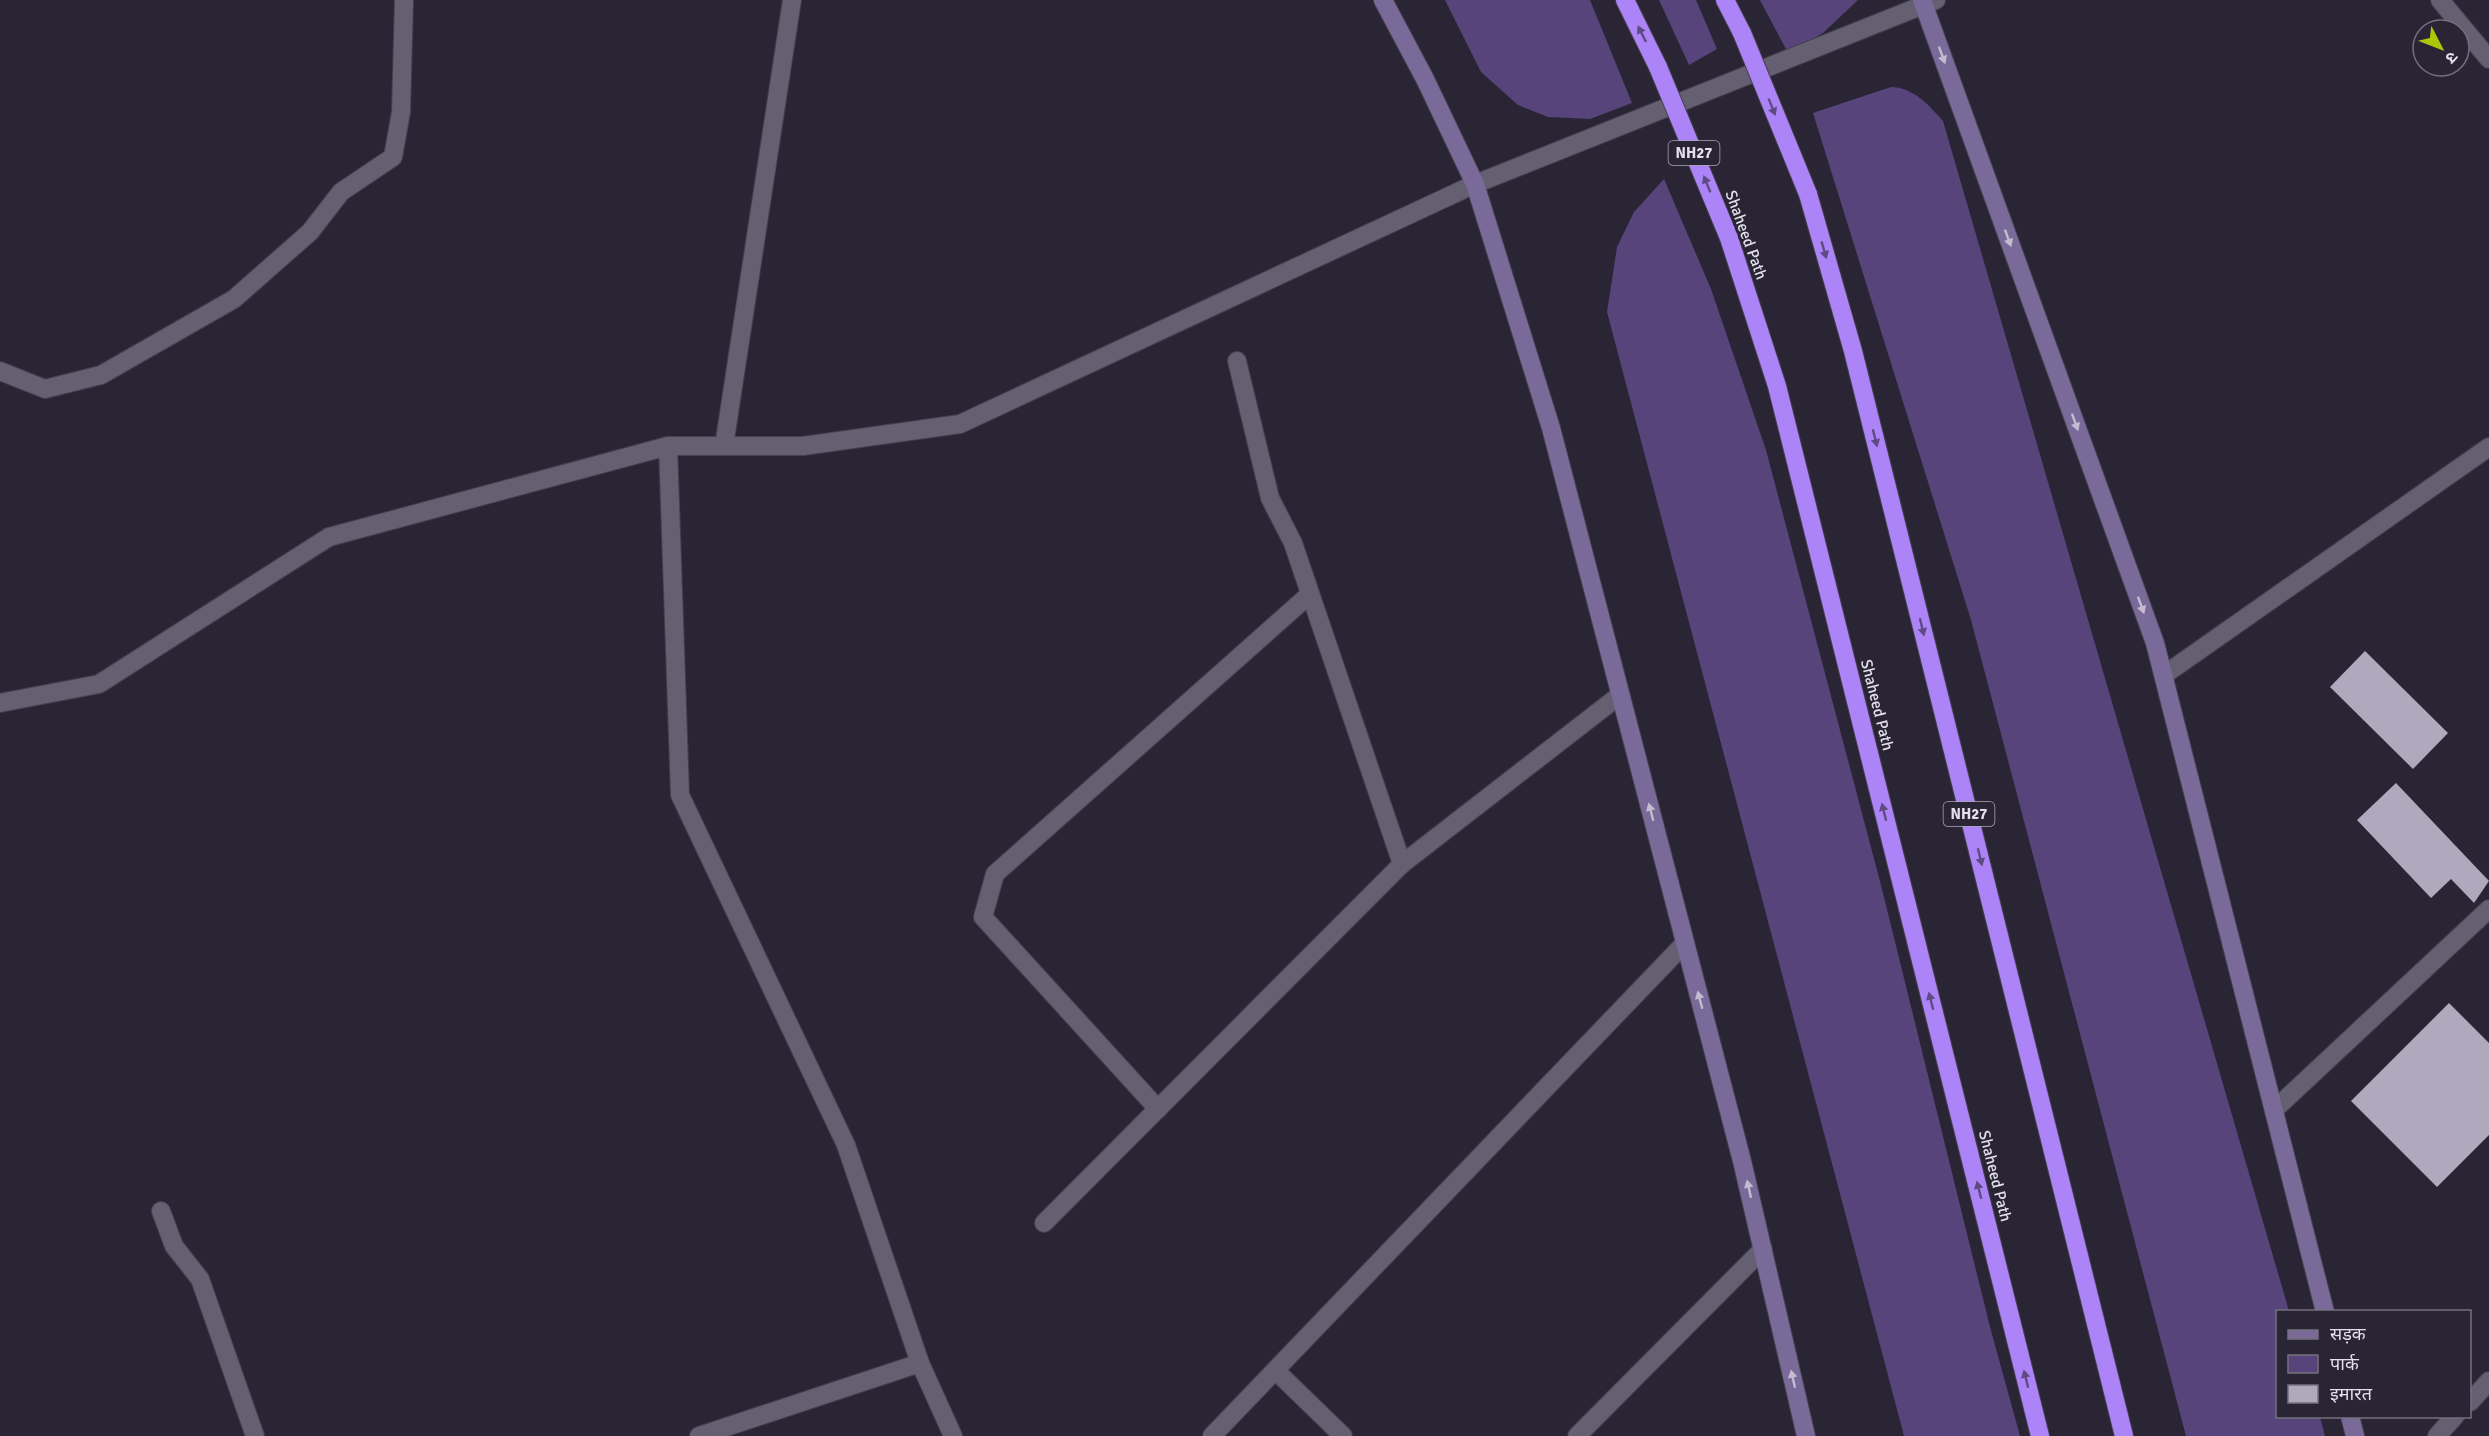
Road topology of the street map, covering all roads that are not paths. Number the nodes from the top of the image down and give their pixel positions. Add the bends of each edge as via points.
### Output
1 (404, 0) edge
2 (792, 0) edge
3 (1383, 0) edge
4 (1625, 0) edge
5 (1725, 0) edge
6 (2440, 0) edge
7 (1927, 2) edge
8 (2489, 59) edge
9 (1475, 184) junction
10 (1237, 361) dead end
11 (0, 371) edge
12 (668, 446) junction
13 (724, 446) junction
14 (2489, 447) edge
15 (1310, 594) junction
16 (2163, 675) junction
17 (1620, 695) junction
18 (0, 703) edge
19 (1402, 864) junction
20 (2489, 909) edge
21 (1685, 943) junction
22 (1158, 1109) junction
23 (2274, 1110) junction
24 (161, 1211) dead end
25 (1044, 1223) dead end
26 (1763, 1249) junction
27 (2325, 1310) edge
28 (920, 1363) junction
29 (1276, 1371) junction
30 (2489, 1381) edge
31 (2471, 1400) edge
32 (2350, 1418) edge
33 (2453, 1418) edge
34 (255, 1436) edge
35 (699, 1436) edge
36 (953, 1436) edge
37 (1212, 1436) edge
38 (1343, 1436) edge
39 (1577, 1436) edge
40 (1806, 1436) edge
41 (2040, 1436) edge
42 (2124, 1436) edge
43 (2355, 1436) edge
44 (2437, 1436) edge

1 - 11 street via 401,112 393,157 341,192 310,232 234,299 133,358 101,375 45,389
2 - 13 street
3 - 9 street
41 -> 4 highway, Shaheed Path / NH27, bridge via 1777,386 1729,238 1658,67
5 -> 42 highway, NH27, bridge via 1808,194 1853,351
6 - 8 street
7 - 9 street
7 -> 16 street via 2155,643
9 - 13 street via 960,424 803,446
9 - 17 street via 1551,428
10 - 15 street via 1270,498 1293,543
12 - 13 street
12 - 18 street via 328,537 99,684
12 - 28 street via 680,795 846,1145
14 - 16 street
15 - 19 street
15 - 22 street via 995,874 983,916
16 - 23 street
17 - 19 street
21 -> 17 street
19 - 22 street
20 - 23 street
26 -> 21 street
21 - 29 street
22 - 25 street
23 - 27 street
24 - 34 street via 174,1246 200,1279
26 - 39 street
40 -> 26 street
28 - 35 street
28 - 36 street
29 - 37 street
29 - 38 street
30 - 31 street
32 - 43 street
33 - 44 street

